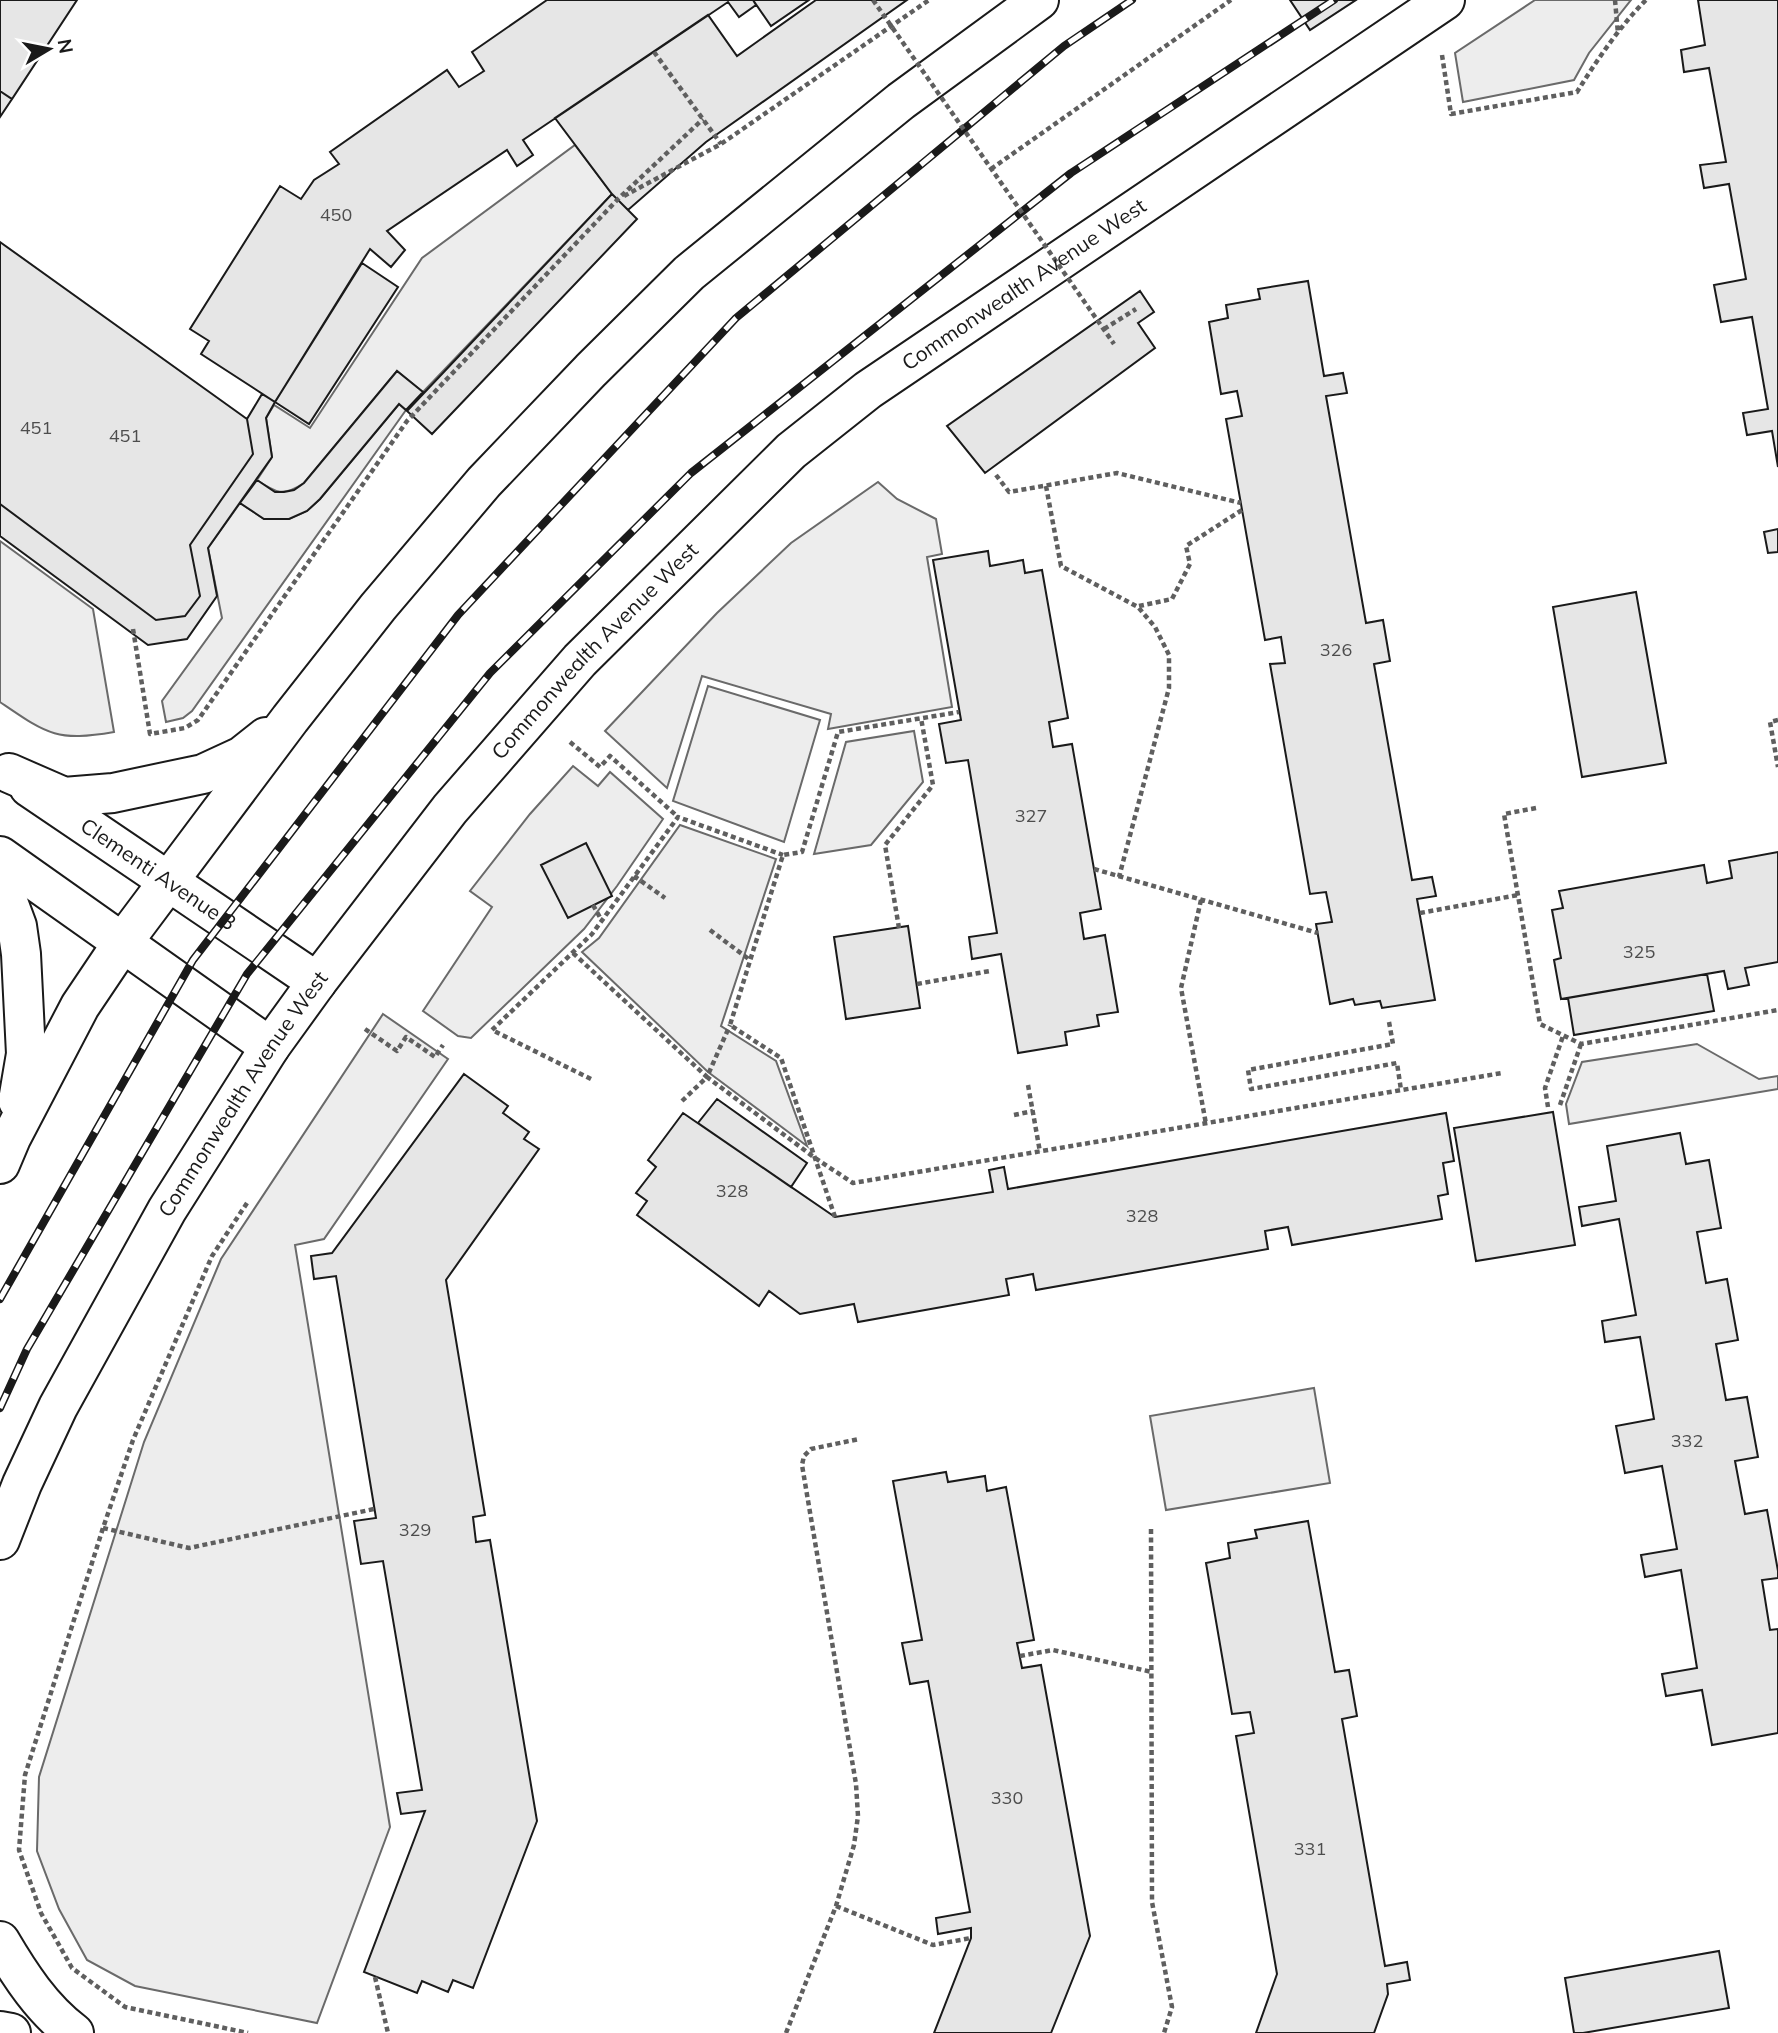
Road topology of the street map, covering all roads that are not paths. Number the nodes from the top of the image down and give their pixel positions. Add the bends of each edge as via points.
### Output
1 (1038, 0) edge
2 (1446, 0) edge
3 (290, 719) junction
4 (5, 770) edge
5 (0, 856) edge
6 (0, 880) edge
7 (168, 881) junction
8 (123, 942) junction
9 (317, 982) junction
10 (270, 1047) junction
11 (6, 1151) edge
12 (0, 1540) edge
13 (0, 1941) edge
14 (0, 2031) edge
15 (11, 2033) edge
16 (74, 2033) edge

1 - 3 main road via 901,101 689,273 484,482
2 - 9 main road, Commonwealth Avenue West via 868,390 791,450 580,660 450,809
3 - 4 main road via 242,756 203,774 136,789 64,797
3 - 7 main road
4 - 7 main road, Clementi Avenue 3
5 - 8 main road
6 - 11 main road via 17,926 26,1042
7 - 8 main road
7 - 9 main road, Clementi Avenue 3
8 - 10 main road
8 - 11 main road via 80,1006
9 - 10 main road, Commonwealth Avenue West
10 - 12 main road, Commonwealth Avenue West via 167,1210 58,1407
13 - 16 main road via 18,1972 57,2020
14 - 15 main road

